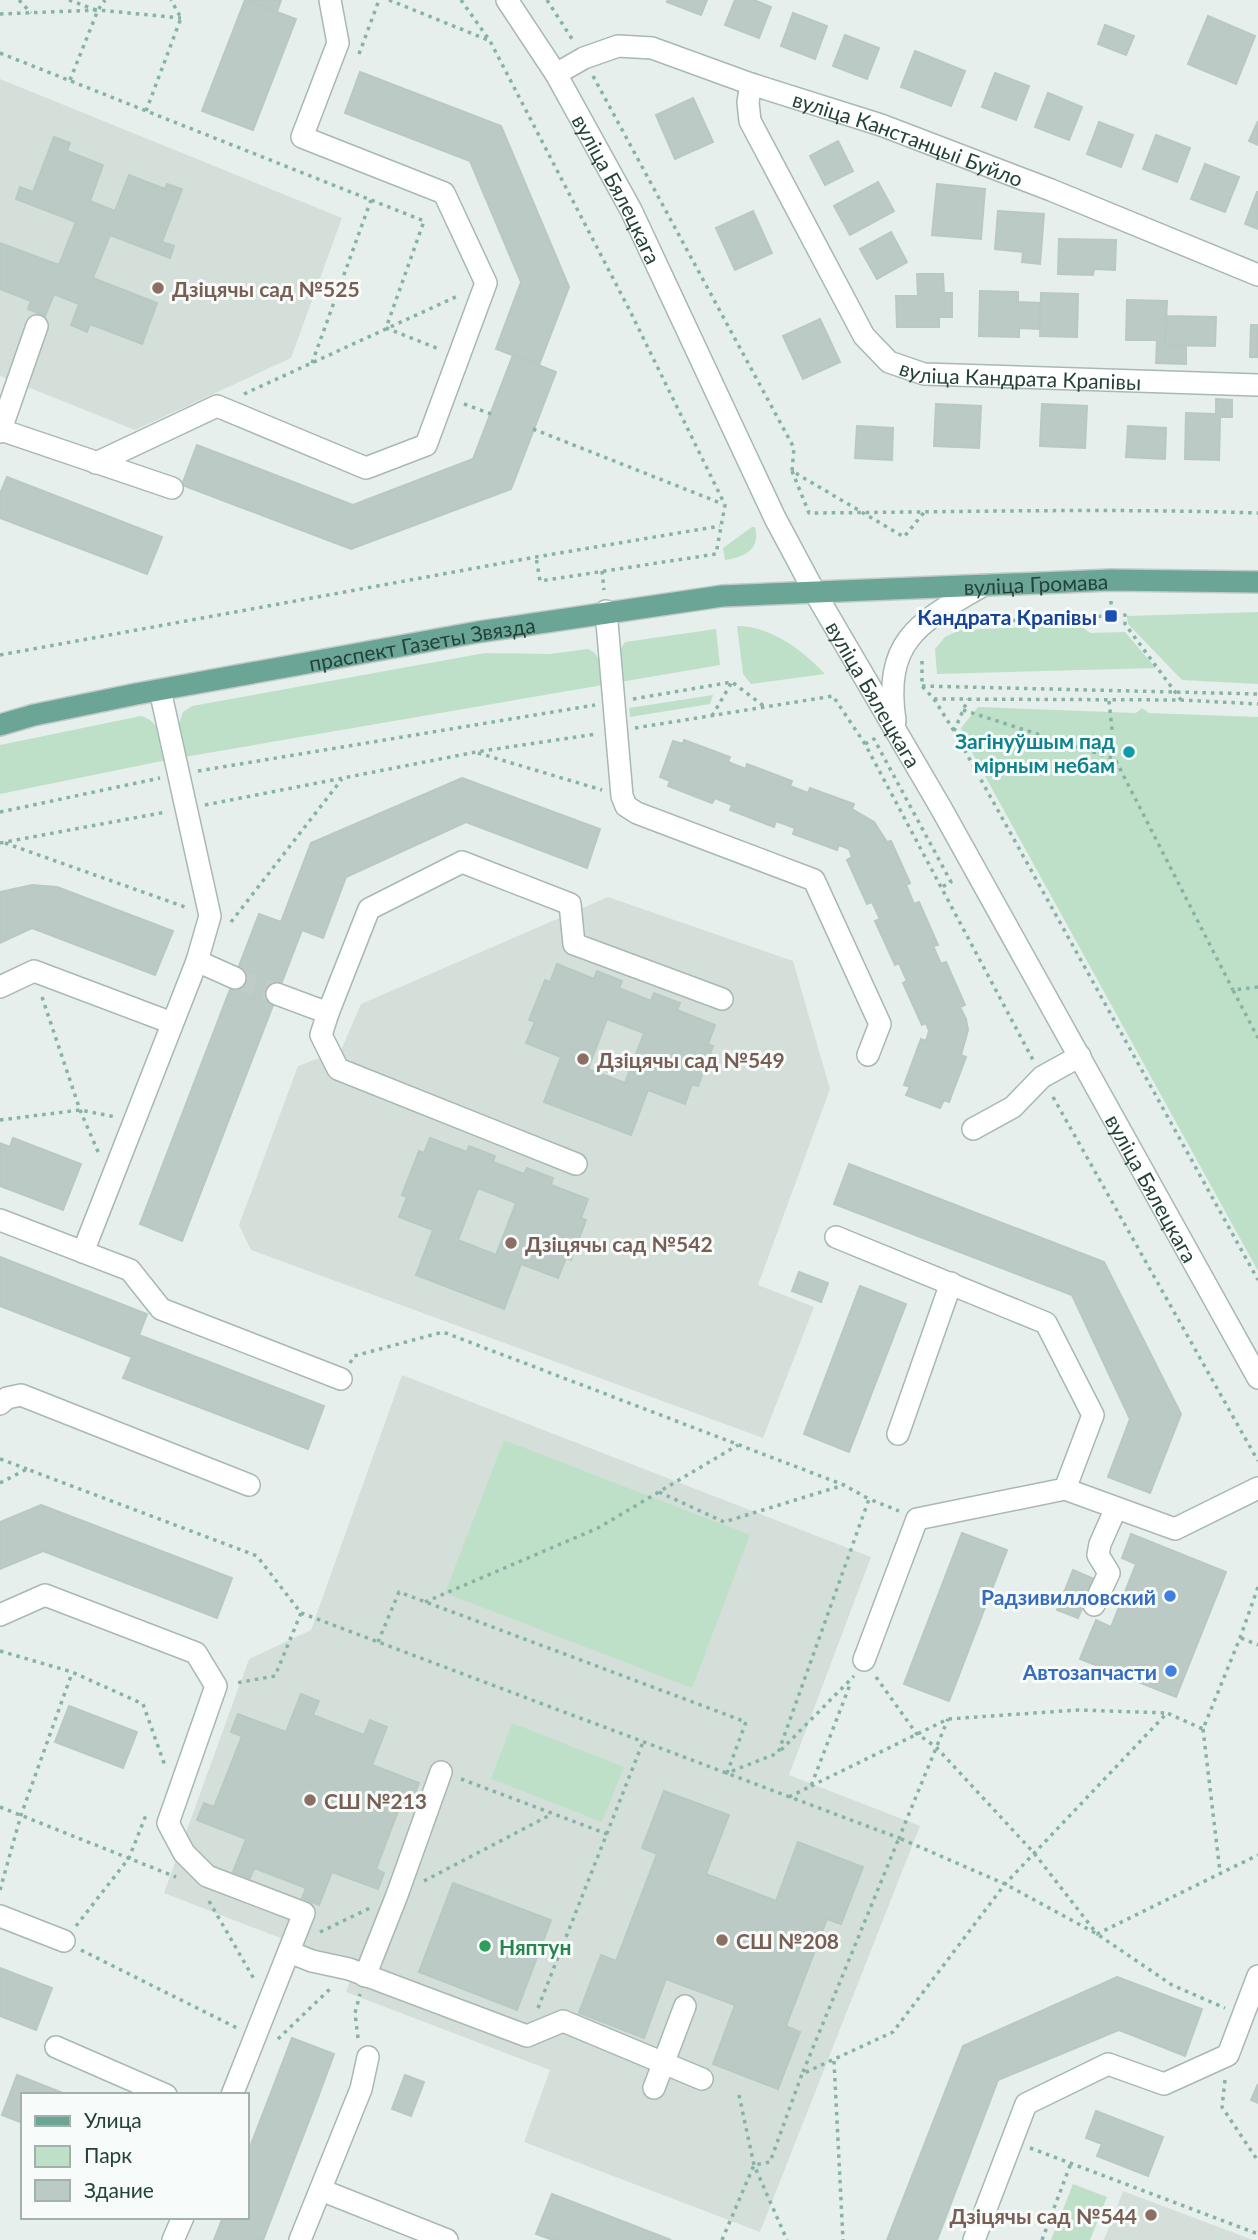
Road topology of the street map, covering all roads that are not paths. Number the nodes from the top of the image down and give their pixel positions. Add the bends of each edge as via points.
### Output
1 (330, 0) edge
2 (507, 0) edge
3 (556, 74) junction
4 (751, 84) junction
5 (1258, 275) edge
6 (37, 326) dead end
7 (1258, 385) edge
8 (0, 431) edge
9 (96, 463) junction
10 (172, 488) dead end
11 (1258, 582) edge
12 (984, 585) junction
13 (814, 591) junction
14 (606, 611) junction
15 (160, 690) junction
16 (0, 722) edge
17 (897, 730) junction
18 (197, 961) junction
19 (235, 978) tunnel mouth
20 (0, 987) edge
21 (277, 994) tunnel mouth
22 (722, 999) dead end
23 (328, 1013) junction
24 (172, 1023) junction
25 (868, 1055) dead end
26 (1080, 1056) junction
27 (973, 1129) dead end
28 (576, 1164) dead end
29 (0, 1220) edge
30 (836, 1237) dead end
31 (83, 1252) junction
32 (951, 1283) junction
33 (1258, 1378) edge
34 (341, 1379) road end
35 (0, 1404) edge
36 (898, 1434) dead end
37 (249, 1485) dead end
38 (1258, 1488) edge
39 (1065, 1489) junction
40 (1116, 1508) junction
41 (1094, 1605) dead end
42 (0, 1615) edge
43 (864, 1660) road end
44 (441, 1772) road end
45 (0, 1916) edge
46 (64, 1941) road end
47 (289, 1952) junction
48 (357, 1972) junction
49 (1258, 1976) edge
50 (685, 2006) dead end
51 (56, 2047) dead end
52 (363, 2047) road end
53 (665, 2064) junction
54 (702, 2079) dead end
55 (654, 2088) dead end
56 (161, 2093) edge
57 (233, 2093) edge
58 (321, 2190) junction
59 (182, 2219) edge
60 (173, 2240) edge
61 (300, 2240) edge
62 (447, 2240) edge
63 (974, 2240) edge

1 - 9 street via 338,43 302,137 444,193 486,283 426,445 366,468 217,406
2 - 3 street, вуліца Бялецкага
3 - 4 street, вуліца Канстанцыі Буйло via 618,46 652,48
3 - 13 street, вуліца Бялецкага via 631,210 775,518
4 - 5 street, вуліца Канстанцыі Буйло via 893,129
4 - 7 street, вуліца Кандрата Крапівы via 750,121 864,336 890,362 924,374
6 - 8 street
8 - 9 street
9 - 10 street
11 - 12 main road, вуліца Громава via 1111,580
12 - 13 main road, вуліца Громава
12 - 17 street via 929,618 907,639 896,662 892,688
13 - 14 main road, праспект Газеты Звязда via 722,596
13 - 17 street, вуліца Бялецкага
14 - 15 main road, праспект Газеты Звязда
14 - 25 street via 626,806 814,880 880,1024
15 - 16 main road, праспект Газеты Звязда
15 - 18 street via 217,924
17 - 26 street, вуліца Бялецкага
18 - 19 street
18 - 24 street
20 - 24 street via 34,971
21 - 23 street
22 - 23 street via 574,944 570,904 462,862 369,909
23 - 28 street via 320,1035 338,1069
24 - 31 street
26 - 27 street via 1042,1077 1013,1107
26 - 33 street, вуліца Бялецкага
29 - 31 street
30 - 32 street
31 - 34 street via 130,1270 161,1310
32 - 36 street
32 - 39 street via 1046,1323 1093,1415
35 - 37 street via 21,1395
38 - 40 street via 1175,1529
39 - 40 street
39 - 43 street via 917,1519
40 - 41 street via 1100,1544 1098,1555 1109,1573
42 - 47 street via 44,1595 196,1653 216,1686 168,1823 184,1853 207,1876 304,1913
44 - 48 street via 397,1895
45 - 46 street
47 - 48 street
47 - 57 street
48 - 53 street via 527,2036 563,2021
49 - 63 street via 1228,2055 1164,2084 1108,2064 1026,2104
50 - 53 street
51 - 56 street
52 - 58 street via 361,2089
53 - 54 street
53 - 55 street
58 - 61 street
58 - 62 street
59 - 60 street

